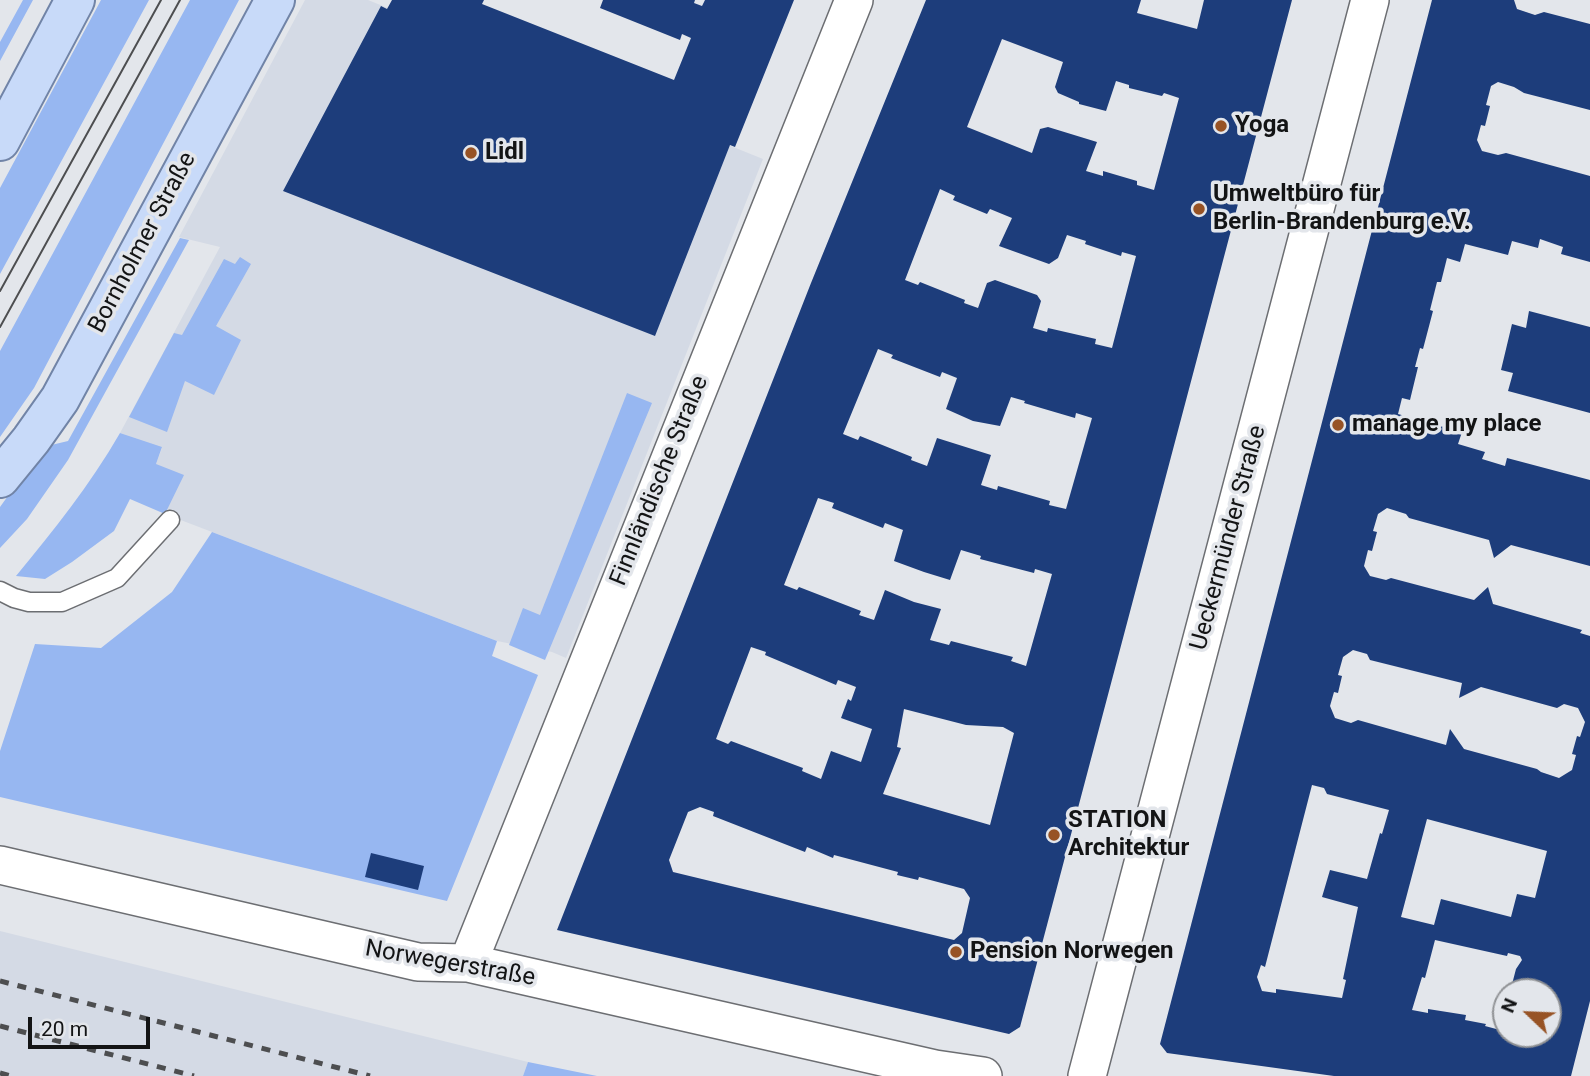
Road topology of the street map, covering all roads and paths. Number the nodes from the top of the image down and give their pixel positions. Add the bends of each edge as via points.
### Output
1 (75, 0) edge
2 (275, 0) edge
3 (854, 0) edge
4 (1370, 0) edge
5 (0, 141) edge
6 (0, 478) edge
7 (170, 520) dead end
8 (0, 592) edge
9 (0, 865) edge
10 (468, 962) junction
11 (983, 1076) edge
12 (1087, 1076) edge

1 - 5 main road
2 - 6 main road, Bornholmer Straße via 60,399
3 - 10 street, Finnländische Straße
4 - 12 street, Ueckermünder Straße
7 - 8 lane via 117,578 62,602 29,602
9 - 10 street, Norwegerstraße via 418,962
10 - 11 street, Norwegerstraße via 934,1069

